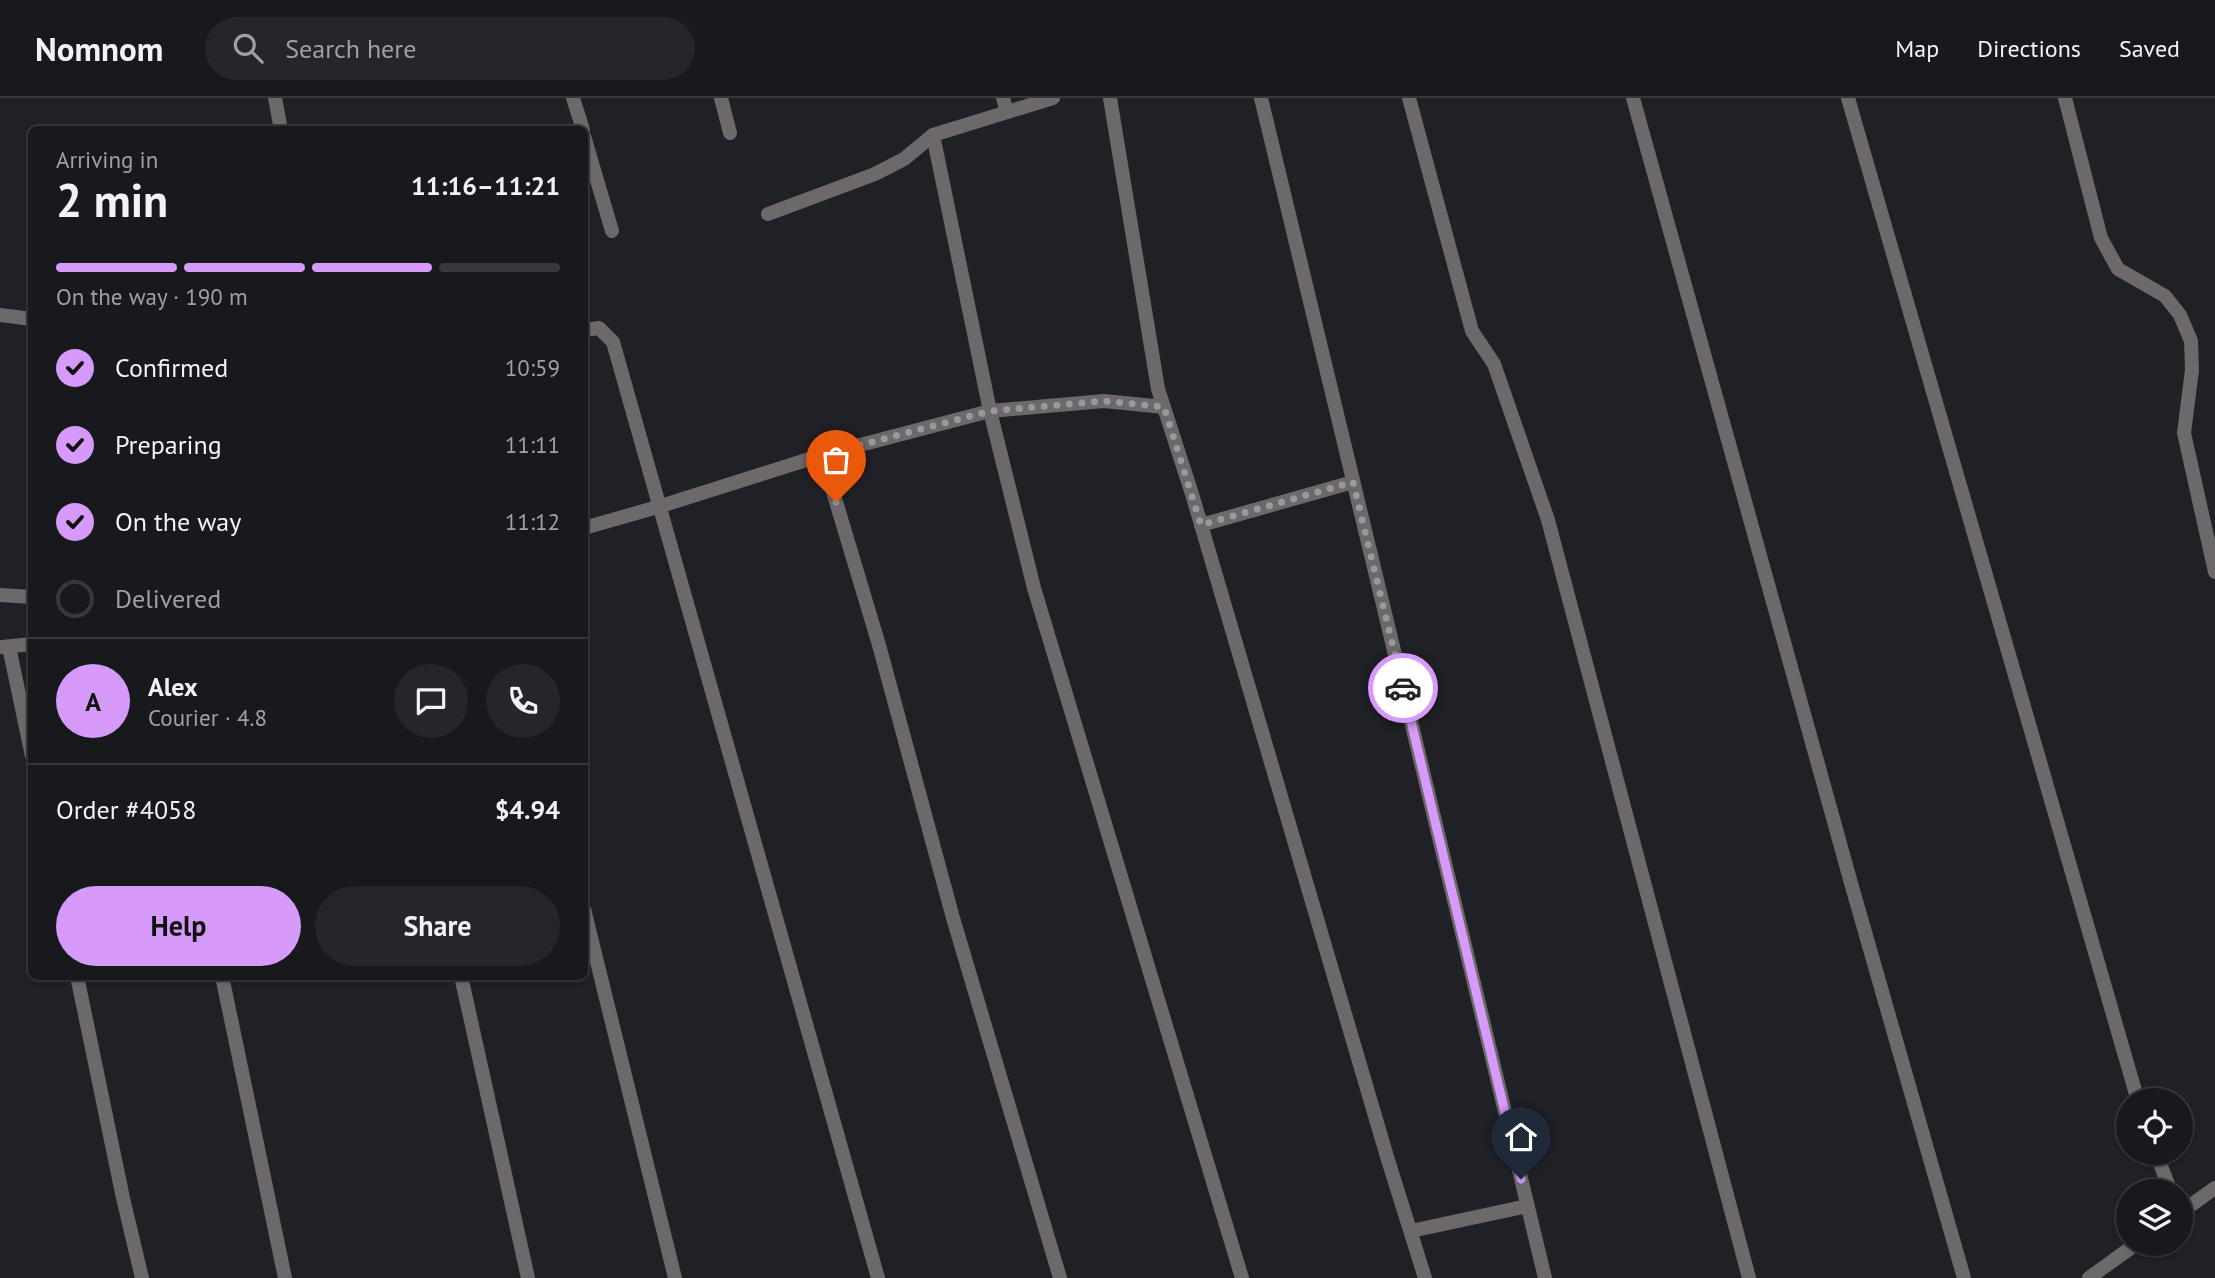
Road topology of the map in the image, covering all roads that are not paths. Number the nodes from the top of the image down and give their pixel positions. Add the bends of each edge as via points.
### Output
1 (275, 98) edge
2 (573, 98) edge
3 (721, 98) edge
4 (1053, 98) edge
5 (1110, 98) edge
6 (1261, 98) edge
7 (1409, 98) edge
8 (1633, 98) edge
9 (1847, 98) edge
10 (2065, 98) edge
11 (1005, 105) edge
12 (280, 126) edge
13 (582, 126) edge
14 (730, 133) dead end
15 (933, 135) junction
16 (588, 149) edge
17 (768, 214) dead end
18 (612, 230) dead end
19 (0, 315) edge
20 (28, 318) edge
21 (588, 329) edge
22 (1164, 407) junction
23 (990, 411) junction
24 (822, 455) junction
25 (1353, 482) junction
26 (661, 506) junction
27 (1201, 525) junction
28 (588, 527) edge
29 (2215, 572) edge
30 (0, 595) edge
31 (28, 597) edge
32 (28, 644) edge
33 (4, 647) edge
34 (28, 740) edge
35 (588, 925) edge
36 (78, 980) edge
37 (223, 980) edge
38 (462, 980) edge
39 (2134, 1088) edge
40 (2215, 1188) edge
41 (2193, 1204) edge
42 (1527, 1206) junction
43 (1410, 1231) junction
44 (2119, 1256) edge
45 (142, 1278) edge
46 (285, 1278) edge
47 (528, 1278) edge
48 (675, 1278) edge
49 (878, 1278) edge
50 (1060, 1278) edge
51 (1242, 1278) edge
52 (1425, 1278) edge
53 (1545, 1278) edge
54 (1748, 1278) edge
55 (1964, 1278) edge
56 (2089, 1278) edge

1 - 12 street
2 - 13 street
3 - 14 street
4 - 11 street
5 - 22 street
6 - 25 street
7 - 54 street via 1472,331 1494,364 1548,520
8 - 55 street
9 - 39 street
10 - 29 street via 2101,238 2118,269 2165,296 2191,341 2184,433
11 - 15 street
15 - 17 street via 904,159 874,174
15 - 23 street
16 - 18 street
19 - 20 street
21 - 26 street via 599,328 612,342
22 - 23 street via 1104,401
22 - 27 street
23 - 24 street
23 - 51 street via 1034,588
24 - 26 street
24 - 50 street
25 - 27 street
25 - 42 street
26 - 28 street
26 - 49 street
27 - 43 street
30 - 31 street
32 - 33 street
33 - 34 street
35 - 48 street
36 - 45 street
37 - 46 street
38 - 47 street
40 - 41 street
42 - 43 street
42 - 53 street
43 - 52 street
44 - 56 street

